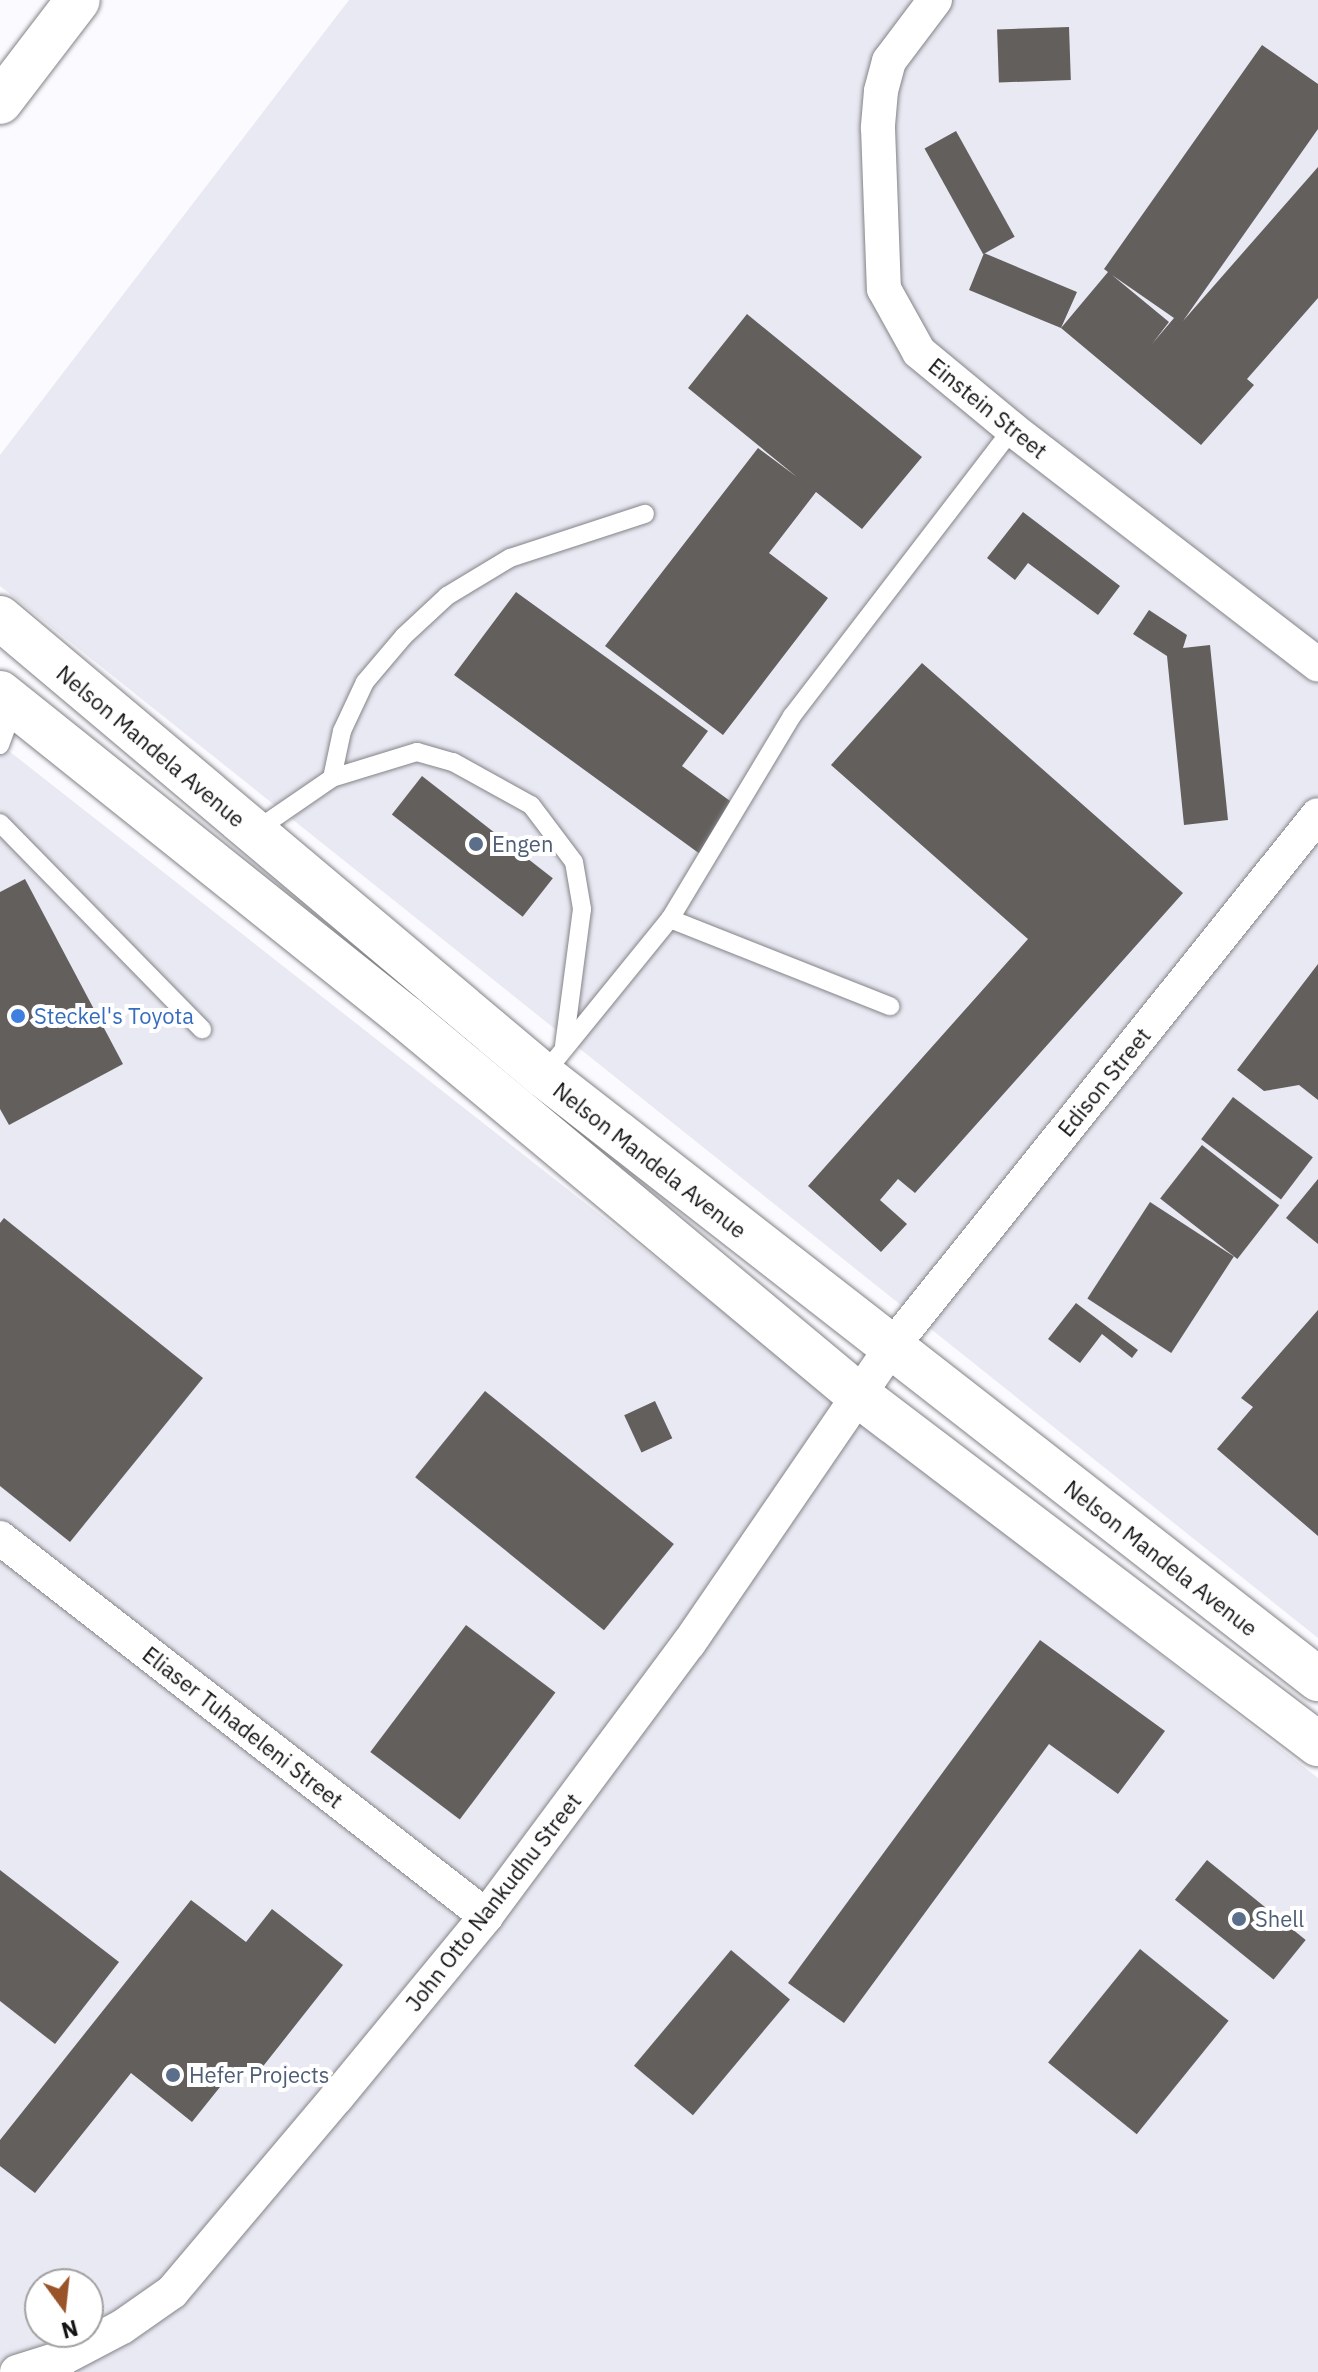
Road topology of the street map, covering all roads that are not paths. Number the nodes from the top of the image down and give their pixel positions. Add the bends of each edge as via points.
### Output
1 (78, 0) edge
2 (935, 0) edge
3 (0, 102) edge
4 (1012, 429) junction
5 (645, 514) dead end
6 (0, 618) edge
7 (1318, 665) edge
8 (1, 694) edge
9 (0, 745) edge
10 (332, 778) junction
11 (1318, 815) edge
12 (0, 823) edge
13 (253, 832) junction
14 (670, 919) junction
15 (890, 1006) dead end
16 (202, 1029) dead end
17 (553, 1062) junction
18 (890, 1349) junction
19 (857, 1394) junction
20 (0, 1538) edge
21 (1318, 1679) edge
22 (1318, 1744) edge
23 (486, 1916) junction
24 (17, 2372) edge

1 - 3 main road
2 - 4 street, Einstein Street via 889,61 881,91 884,289 919,352
4 - 7 street, Einstein Street
4 - 14 lane via 792,716
5 - 10 lane via 510,558 447,596 365,682 342,731
6 - 13 main road, Nelson Mandela Avenue
8 - 9 lane via 9,720
8 - 19 main road, Nelson Mandela Avenue via 405,1017
10 - 13 lane
10 - 17 lane via 417,752 453,762 531,805 574,862 582,909
11 - 18 street, Edison Street
12 - 16 lane
13 - 17 main road, Nelson Mandela Avenue
14 - 15 lane
14 - 17 lane
17 - 18 main road, Nelson Mandela Avenue
18 - 19 street, John Otto Nankudhu Street
18 - 21 main road, Nelson Mandela Avenue
19 - 22 main road, Nelson Mandela Avenue
19 - 23 street, John Otto Nankudhu Street via 689,1643
20 - 23 street, Eliaser Tuhadeleni Street
23 - 24 street, John Otto Nankudhu Street via 172,2292 65,2357

